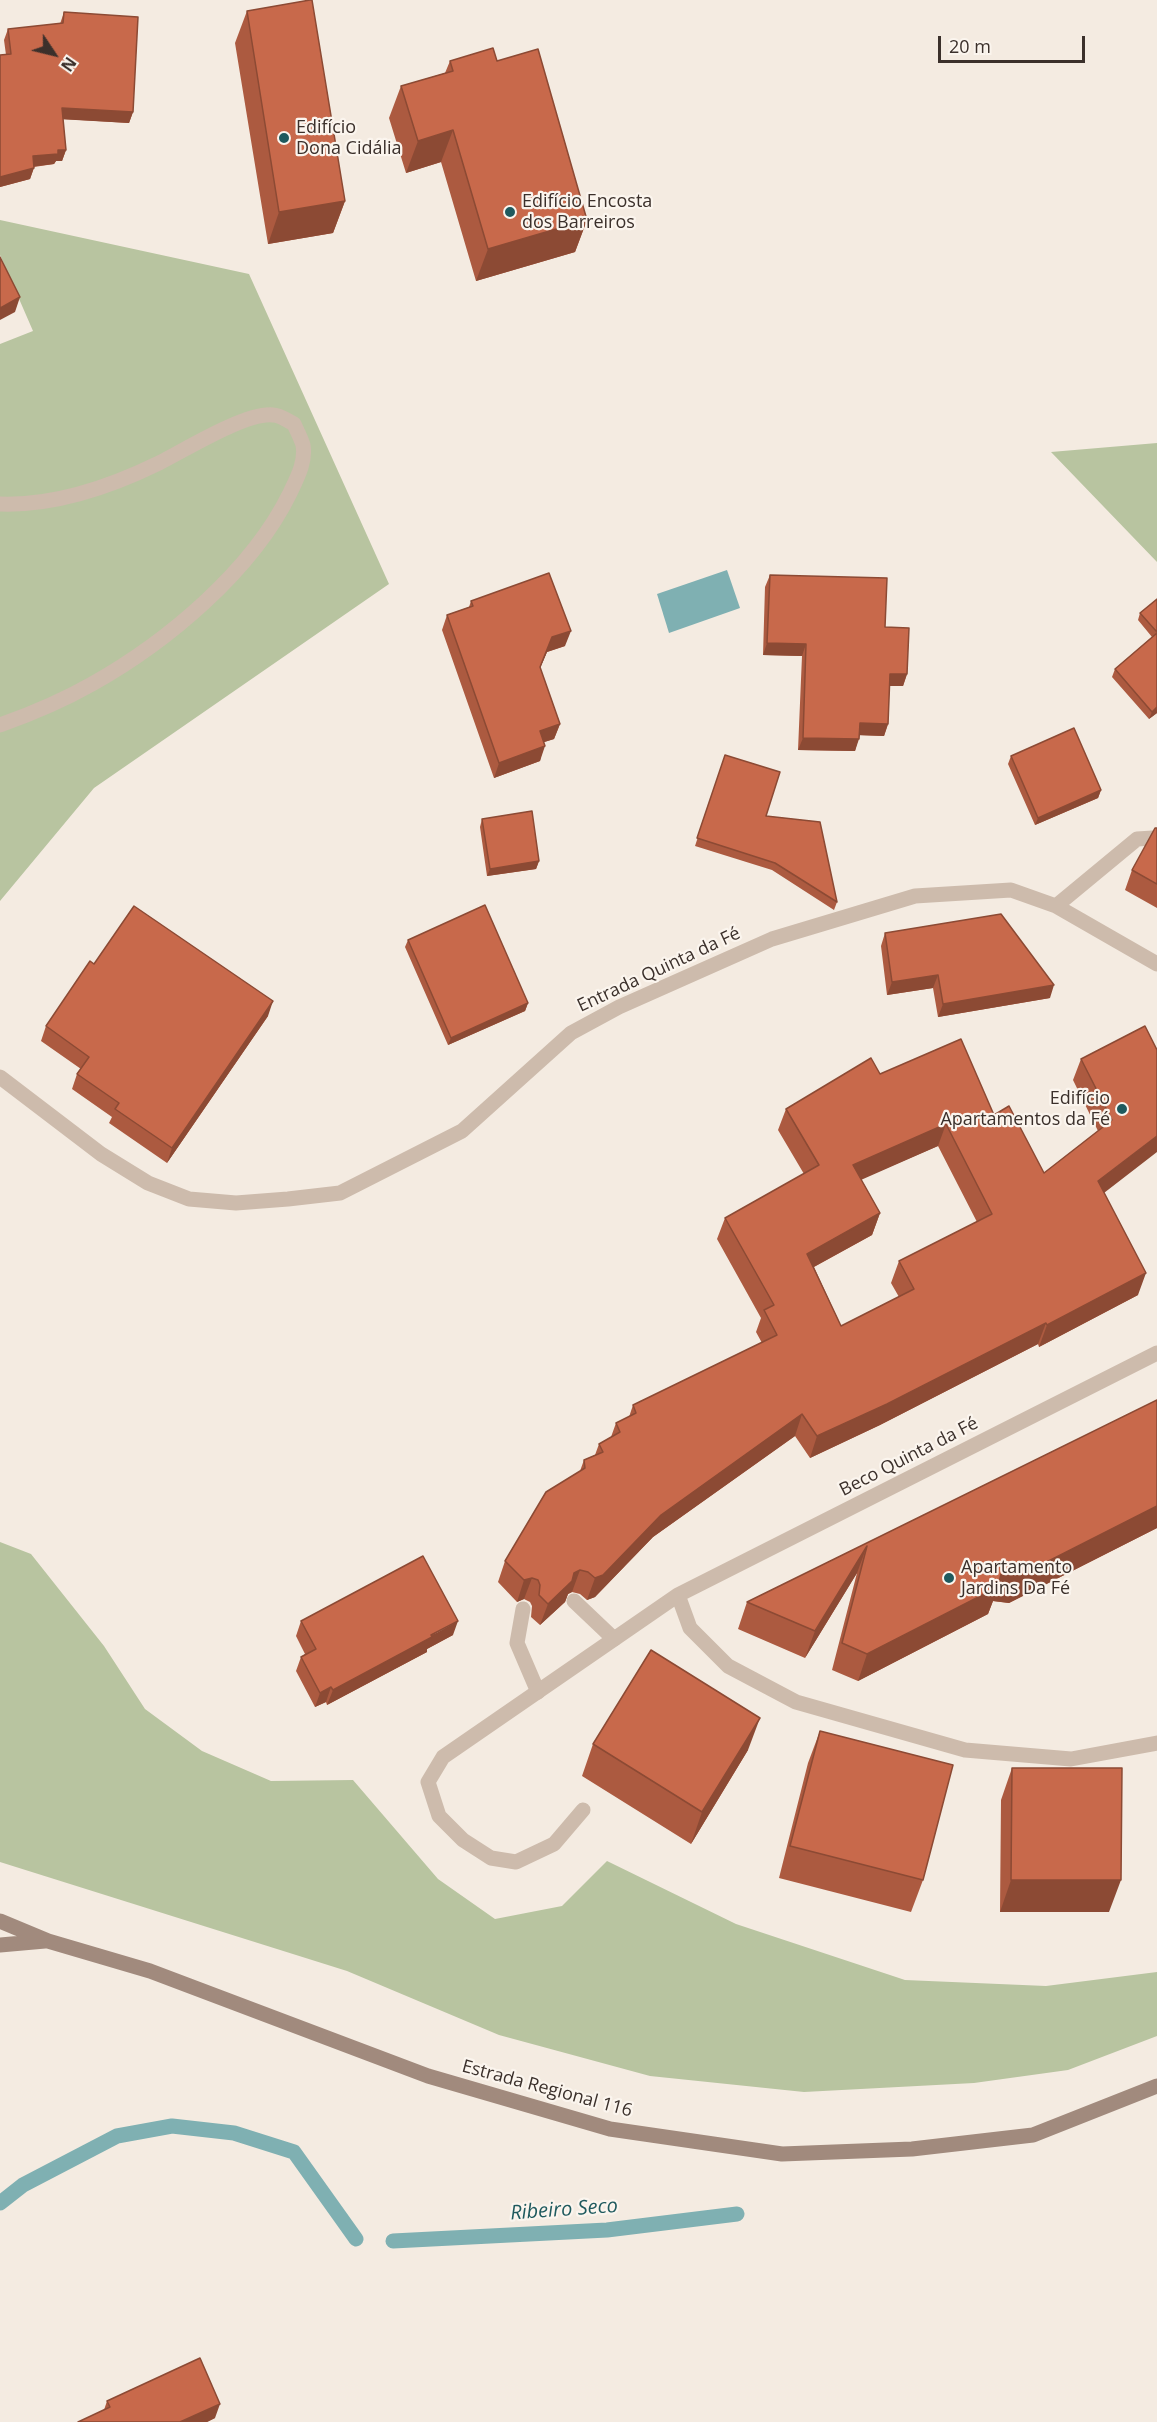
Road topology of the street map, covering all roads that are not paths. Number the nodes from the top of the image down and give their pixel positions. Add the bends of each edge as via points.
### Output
1 (0, 504) edge
2 (0, 725) edge
3 (1153, 838) edge
4 (1056, 906) junction
5 (1157, 964) edge
6 (0, 1077) edge
7 (1157, 1353) edge
8 (678, 1595) junction
9 (574, 1601) edge
10 (523, 1609) edge
11 (614, 1639) junction
12 (538, 1692) junction
13 (1157, 1743) edge
14 (583, 1810) dead end
15 (0, 1921) edge
16 (48, 1941) junction
17 (0, 1945) edge
18 (1157, 2086) edge

1 - 2 street via 20,505 81,495 248,419 274,414 294,424 303,446 301,471 280,513 252,553 206,599 154,644 92,684 37,712
3 - 4 street via 1137,839
4 - 5 street, Entrada Quinta da Fé
4 - 6 street, Entrada Quinta da Fé via 1011,890 915,896 772,939 571,1033 462,1131 340,1193 236,1203 189,1199 148,1183 101,1154
7 - 8 street, Beco Quinta da Fé
8 - 11 street, Beco Quinta da Fé
8 - 13 street via 690,1628 728,1666 796,1702 965,1750 1071,1759
9 - 11 street
10 - 12 street via 518,1643
11 - 12 street, Beco Quinta da Fé
12 - 14 street, Beco Quinta da Fé via 443,1757 428,1782 439,1816 463,1840 491,1858 516,1862 554,1844
15 - 16 main road, Estrada Regional 116
16 - 17 main road, Estrada Regional 116
16 - 18 main road, Estrada Regional 116 via 150,1971 428,2076 576,2120 610,2129 782,2154 912,2150 1033,2135

